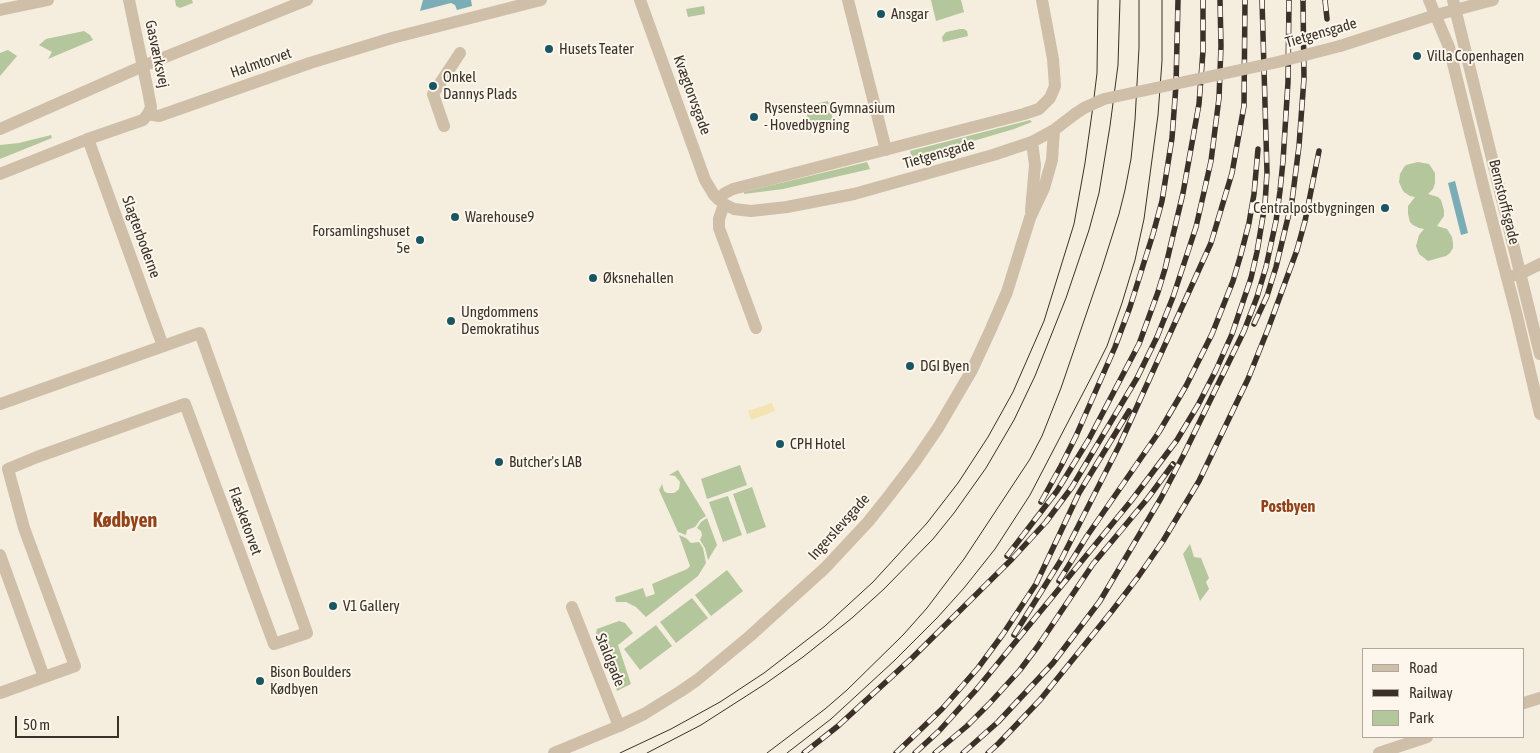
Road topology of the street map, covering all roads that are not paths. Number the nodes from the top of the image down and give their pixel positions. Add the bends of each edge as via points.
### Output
1 (48, 0) edge
2 (129, 0) edge
3 (307, 0) edge
4 (542, 0) edge
5 (640, 0) edge
6 (848, 0) edge
7 (1042, 0) edge
8 (1429, 0) edge
9 (1493, 0) edge
10 (1454, 5) edge
11 (0, 10) edge
12 (1436, 15) junction
13 (460, 53) dead end
14 (144, 66) junction
15 (148, 114) junction
16 (444, 126) dead end
17 (0, 129) edge
18 (1054, 130) junction
19 (88, 139) junction
20 (1032, 142) junction
21 (886, 150) junction
22 (0, 174) edge
23 (721, 202) junction
24 (1030, 218) junction
25 (1540, 264) edge
26 (1520, 274) junction
27 (1507, 277) junction
28 (756, 328) dead end
29 (163, 346) junction
30 (1540, 354) edge
31 (0, 404) edge
32 (1540, 414) edge
33 (0, 555) edge
34 (572, 607) dead end
35 (44, 677) junction
36 (0, 694) edge
37 (1540, 698) edge
38 (1525, 703) edge
39 (619, 726) junction
40 (1424, 738) edge
41 (554, 753) edge
42 (1379, 753) edge

1 - 11 street
2 - 14 street, Gasværksvej
3 - 14 street
4 - 15 street, Halmtorvet via 392,38 158,116
5 - 23 street, Kvægtorvsgade via 705,180
6 - 21 street
7 - 21 street, Tietgensgade via 1055,78 1055,86 1047,102 1030,112
8 - 12 street, Bernstorffsgade
9 - 10 street, Tietgensgade
10 - 12 street, Tietgensgade
10 - 26 street, Bernstorffsgade
12 - 18 street, Tietgensgade, bridge via 1278,62 1104,99 1084,108
12 - 27 street, Bernstorffsgade via 1449,47
13 - 16 street via 433,94
14 - 15 street, Gasværksvej via 151,107
14 - 17 street
15 - 19 street, Halmtorvet via 143,120
18 - 20 street, Tietgensgade
18 - 24 street, Ingerslevsgade via 1048,175
19 - 22 street, Halmtorvet
19 - 29 street, Slagterboderne
20 - 23 street, Tietgensgade via 901,181 818,201 751,211 738,211
20 - 24 street, Ingerslevsgade via 1035,164
21 - 23 street, Tietgensgade via 729,191
23 - 28 street via 719,228
24 - 39 street, Ingerslevsgade via 1007,292 972,370 938,428 868,522 825,568 750,636 681,691
25 - 26 street
26 - 27 street
26 - 30 street, Bernstorffsgade
27 - 32 street, Bernstorffsgade
29 - 31 street, Flæsketorvet
29 - 35 street, Flæsketorvet via 200,333 307,632 274,644 185,404 8,469 24,528 75,666
33 - 35 street
34 - 39 street, Staldgade
35 - 36 street
37 - 38 street
39 - 41 street, Ingerslevsgade
40 - 42 street

